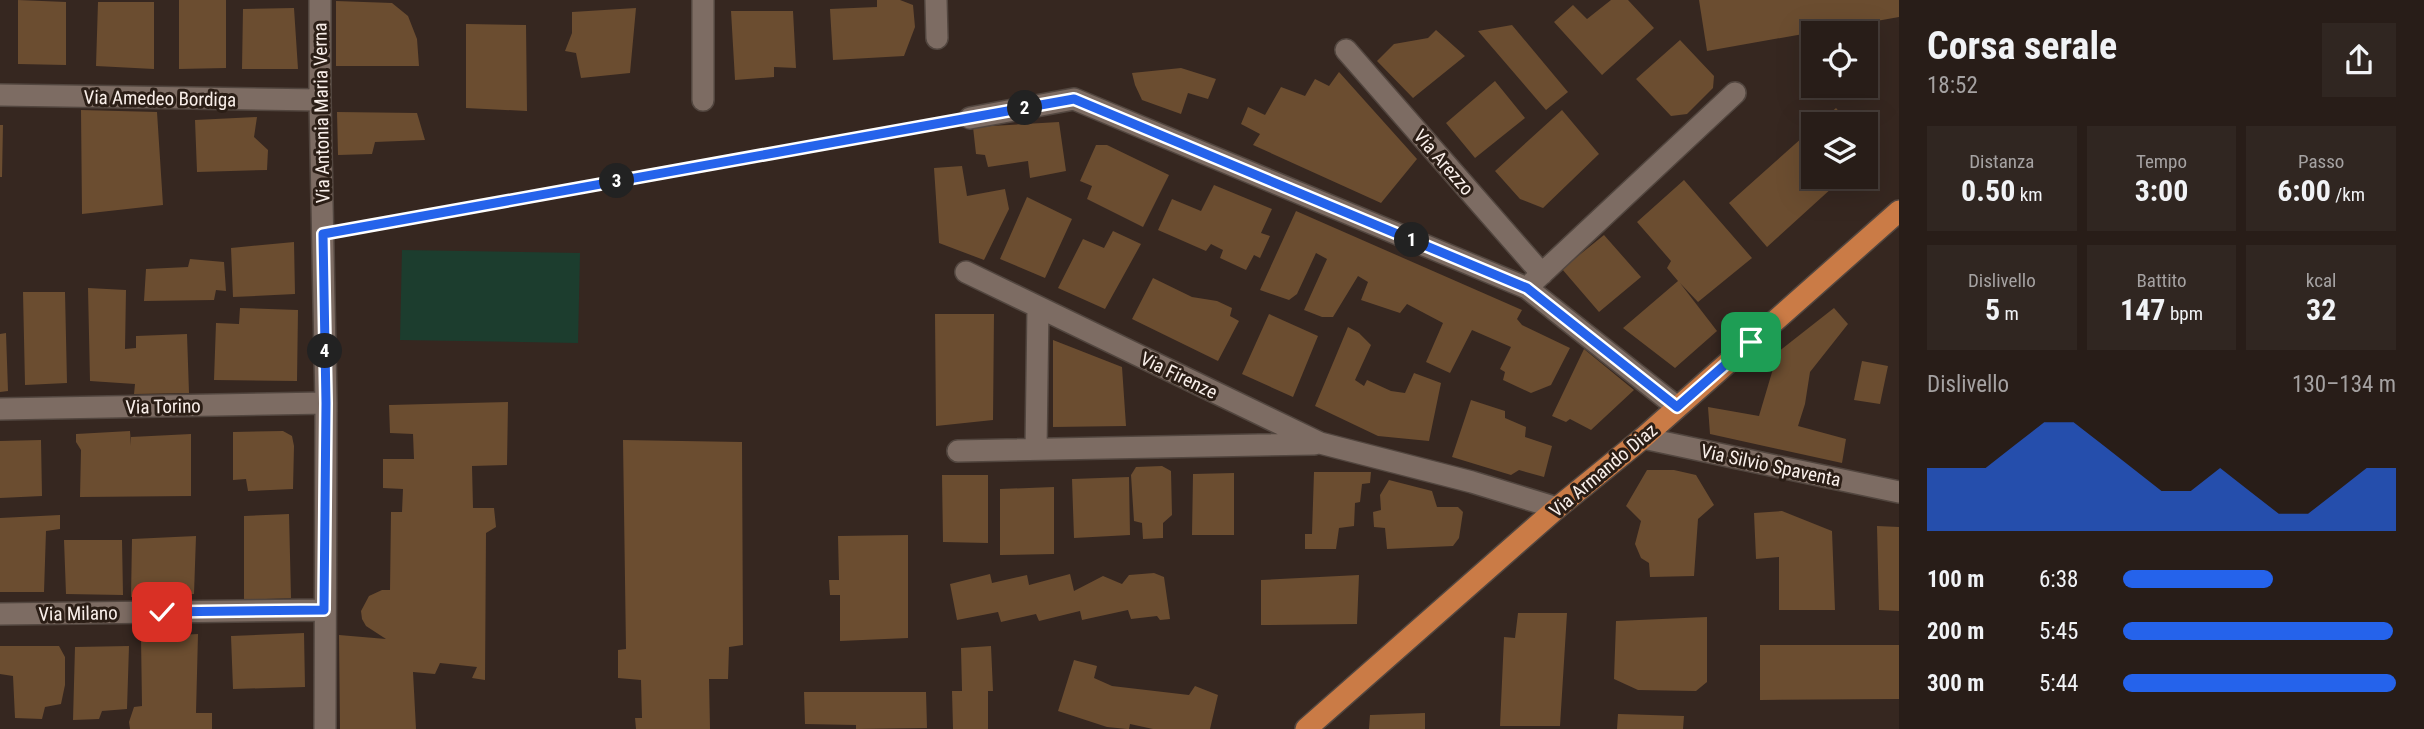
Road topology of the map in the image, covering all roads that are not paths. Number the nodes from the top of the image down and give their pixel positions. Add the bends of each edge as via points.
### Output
1 (320, 0) edge
2 (703, 0) edge
3 (936, 0) edge
4 (937, 38) dead end
5 (1346, 50) dead end
6 (1735, 93) dead end
7 (0, 95) edge
8 (320, 100) junction
9 (703, 100) dead end
10 (970, 118) road end
11 (1899, 211) edge
12 (966, 272) dead end
13 (1542, 274) junction
14 (1527, 288) junction
15 (1038, 307) junction
16 (326, 403) junction
17 (1677, 407) junction
18 (0, 409) edge
19 (1643, 438) junction
20 (1320, 443) junction
21 (1036, 449) junction
22 (958, 451) dead end
23 (1899, 492) edge
24 (1557, 508) junction
25 (324, 610) junction
26 (0, 614) edge
27 (325, 729) edge
28 (1306, 729) edge

1 - 8 street, Via Antonia Maria Verna
2 - 9 street
3 - 4 street
5 - 13 street, Via Arezzo
6 - 13 street
7 - 8 street, Via Amedeo Bordiga
8 - 16 street, Via Antonia Maria Verna
10 - 14 street via 1074,99
11 - 17 main road, Via Armando Diaz
12 - 15 street, Via Firenze
13 - 14 street
14 - 17 street
15 - 20 street, Via Firenze
15 - 21 street
16 - 18 street, Via Torino
16 - 25 street, Via Antonia Maria Verna
17 - 19 main road, Via Armando Diaz
19 - 23 street, Via Silvio Spaventa
19 - 24 main road, Via Armando Diaz
20 - 21 street, Via Firenze
20 - 24 street, Via Firenze
21 - 22 street, Via Firenze
24 - 28 main road, Via Armando Diaz
25 - 26 street, Via Milano
25 - 27 street, Via Antonia Maria Verna

